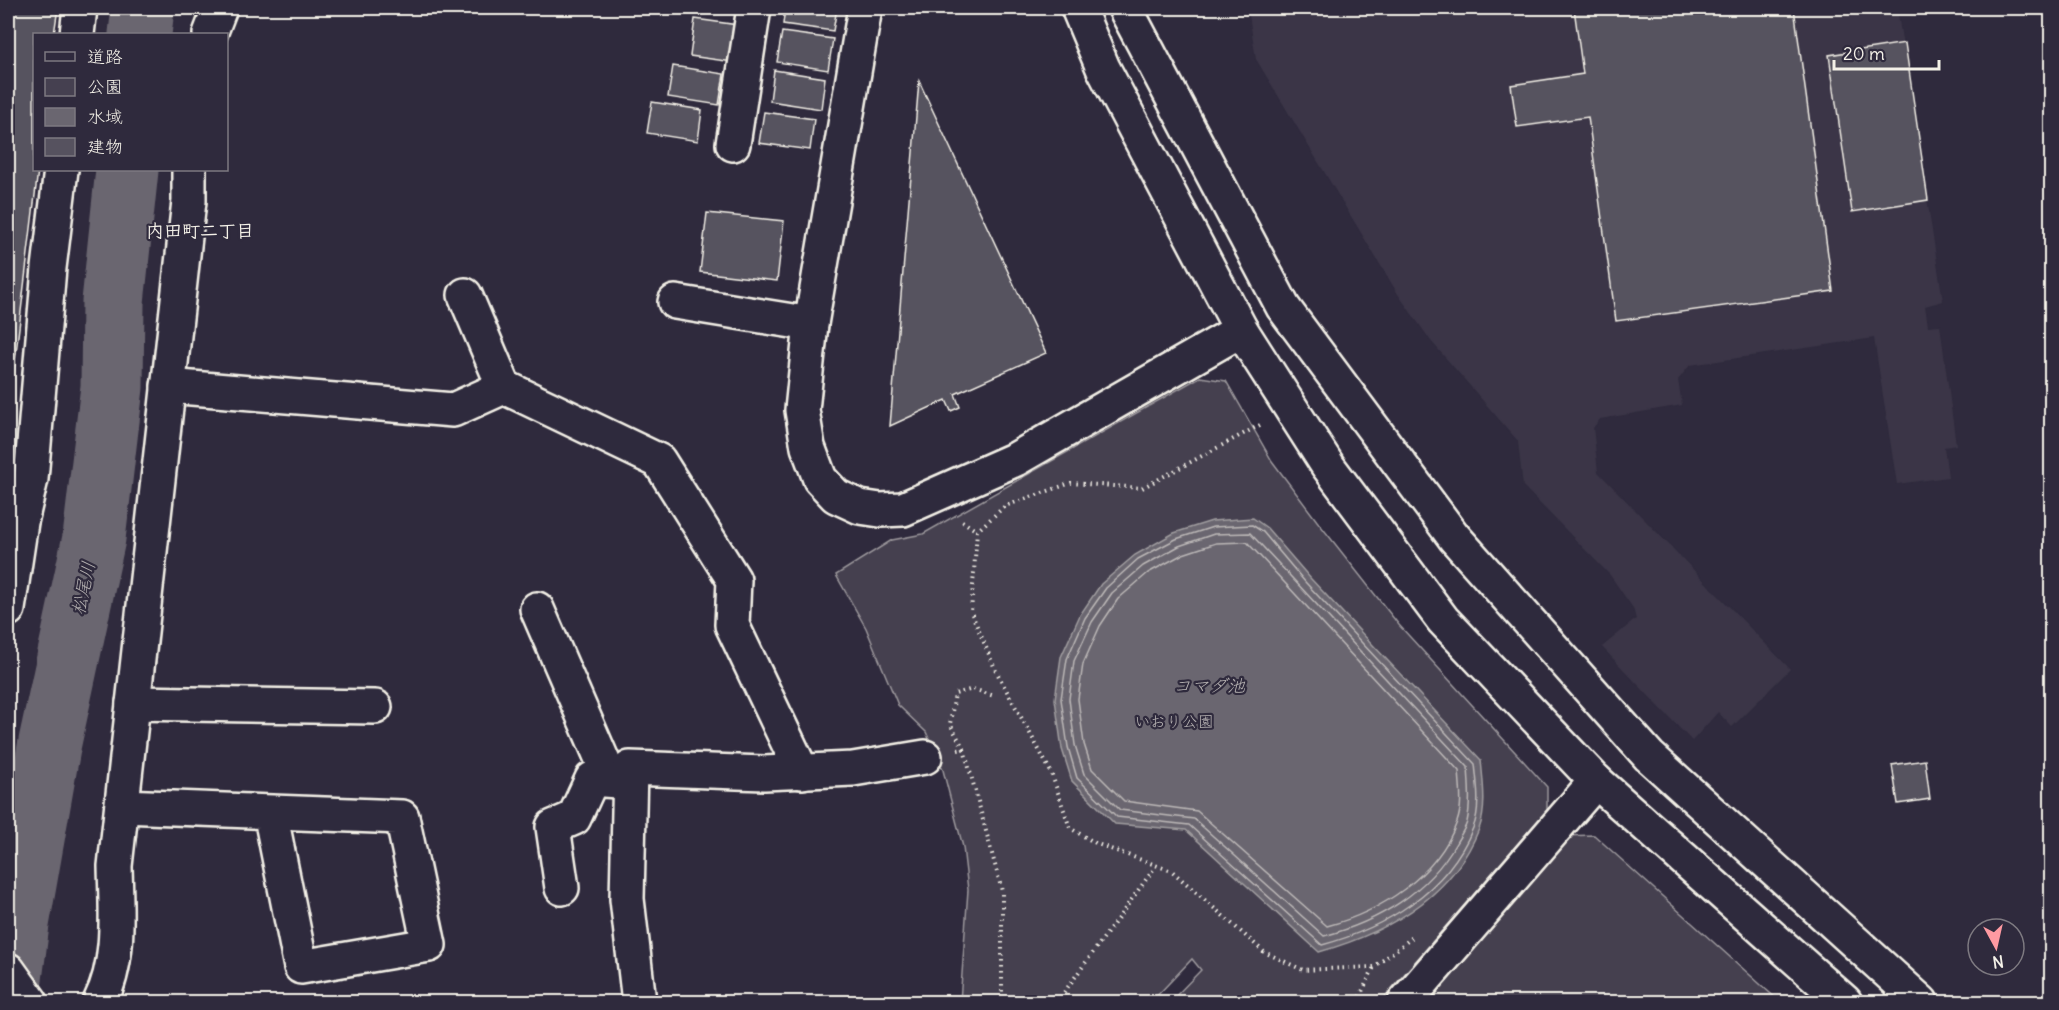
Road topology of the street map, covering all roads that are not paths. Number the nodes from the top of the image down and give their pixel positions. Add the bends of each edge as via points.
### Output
1 (80, 8) edge
2 (200, 8) edge
3 (220, 8) edge
4 (754, 8) edge
5 (865, 8) edge
6 (1078, 8) edge
7 (1125, 8) edge
8 (77, 33) edge
9 (197, 33) edge
10 (210, 33) edge
11 (733, 144) dead end
12 (61, 171) edge
13 (189, 171) edge
14 (465, 295) dead end
15 (675, 302) dead end
16 (811, 324) junction
17 (1241, 330) junction
18 (168, 386) junction
19 (504, 387) junction
20 (8, 609) edge
21 (537, 609) dead end
22 (133, 703) junction
23 (375, 707) dead end
24 (925, 757) road end
25 (802, 771) junction
26 (620, 781) junction
27 (1596, 781) junction
28 (122, 806) junction
29 (270, 812) junction
30 (562, 888) dead end
31 (8, 970) edge
32 (31, 1002) edge
33 (100, 1002) edge
34 (639, 1002) edge
35 (1405, 1002) edge
36 (1845, 1002) edge
37 (1921, 1002) edge

1 - 8 street
2 - 9 street
3 - 10 street
4 - 11 street
5 - 16 street
6 - 17 street via 1102,68
7 - 37 street via 1283,308 1454,537 1649,756
12 - 20 street via 31,479
13 - 18 street
14 - 19 street
15 - 16 street
16 - 17 street via 802,410 808,447 820,479 836,496 860,507 880,510 903,509 1016,459
17 - 27 street via 1328,466 1443,620
18 - 19 street via 453,410
18 - 22 street
19 - 25 street via 658,461 734,580 732,625
21 - 26 street
22 - 23 street
22 - 28 street
24 - 25 street via 853,769
25 - 26 street via 630,768
26 - 30 street via 592,779 574,818 553,827
26 - 34 street via 627,899
27 - 35 street
27 - 36 street
28 - 29 street
28 - 33 street via 115,866 111,981
29 - 29 street via 301,967 429,945 402,817
31 - 32 street

